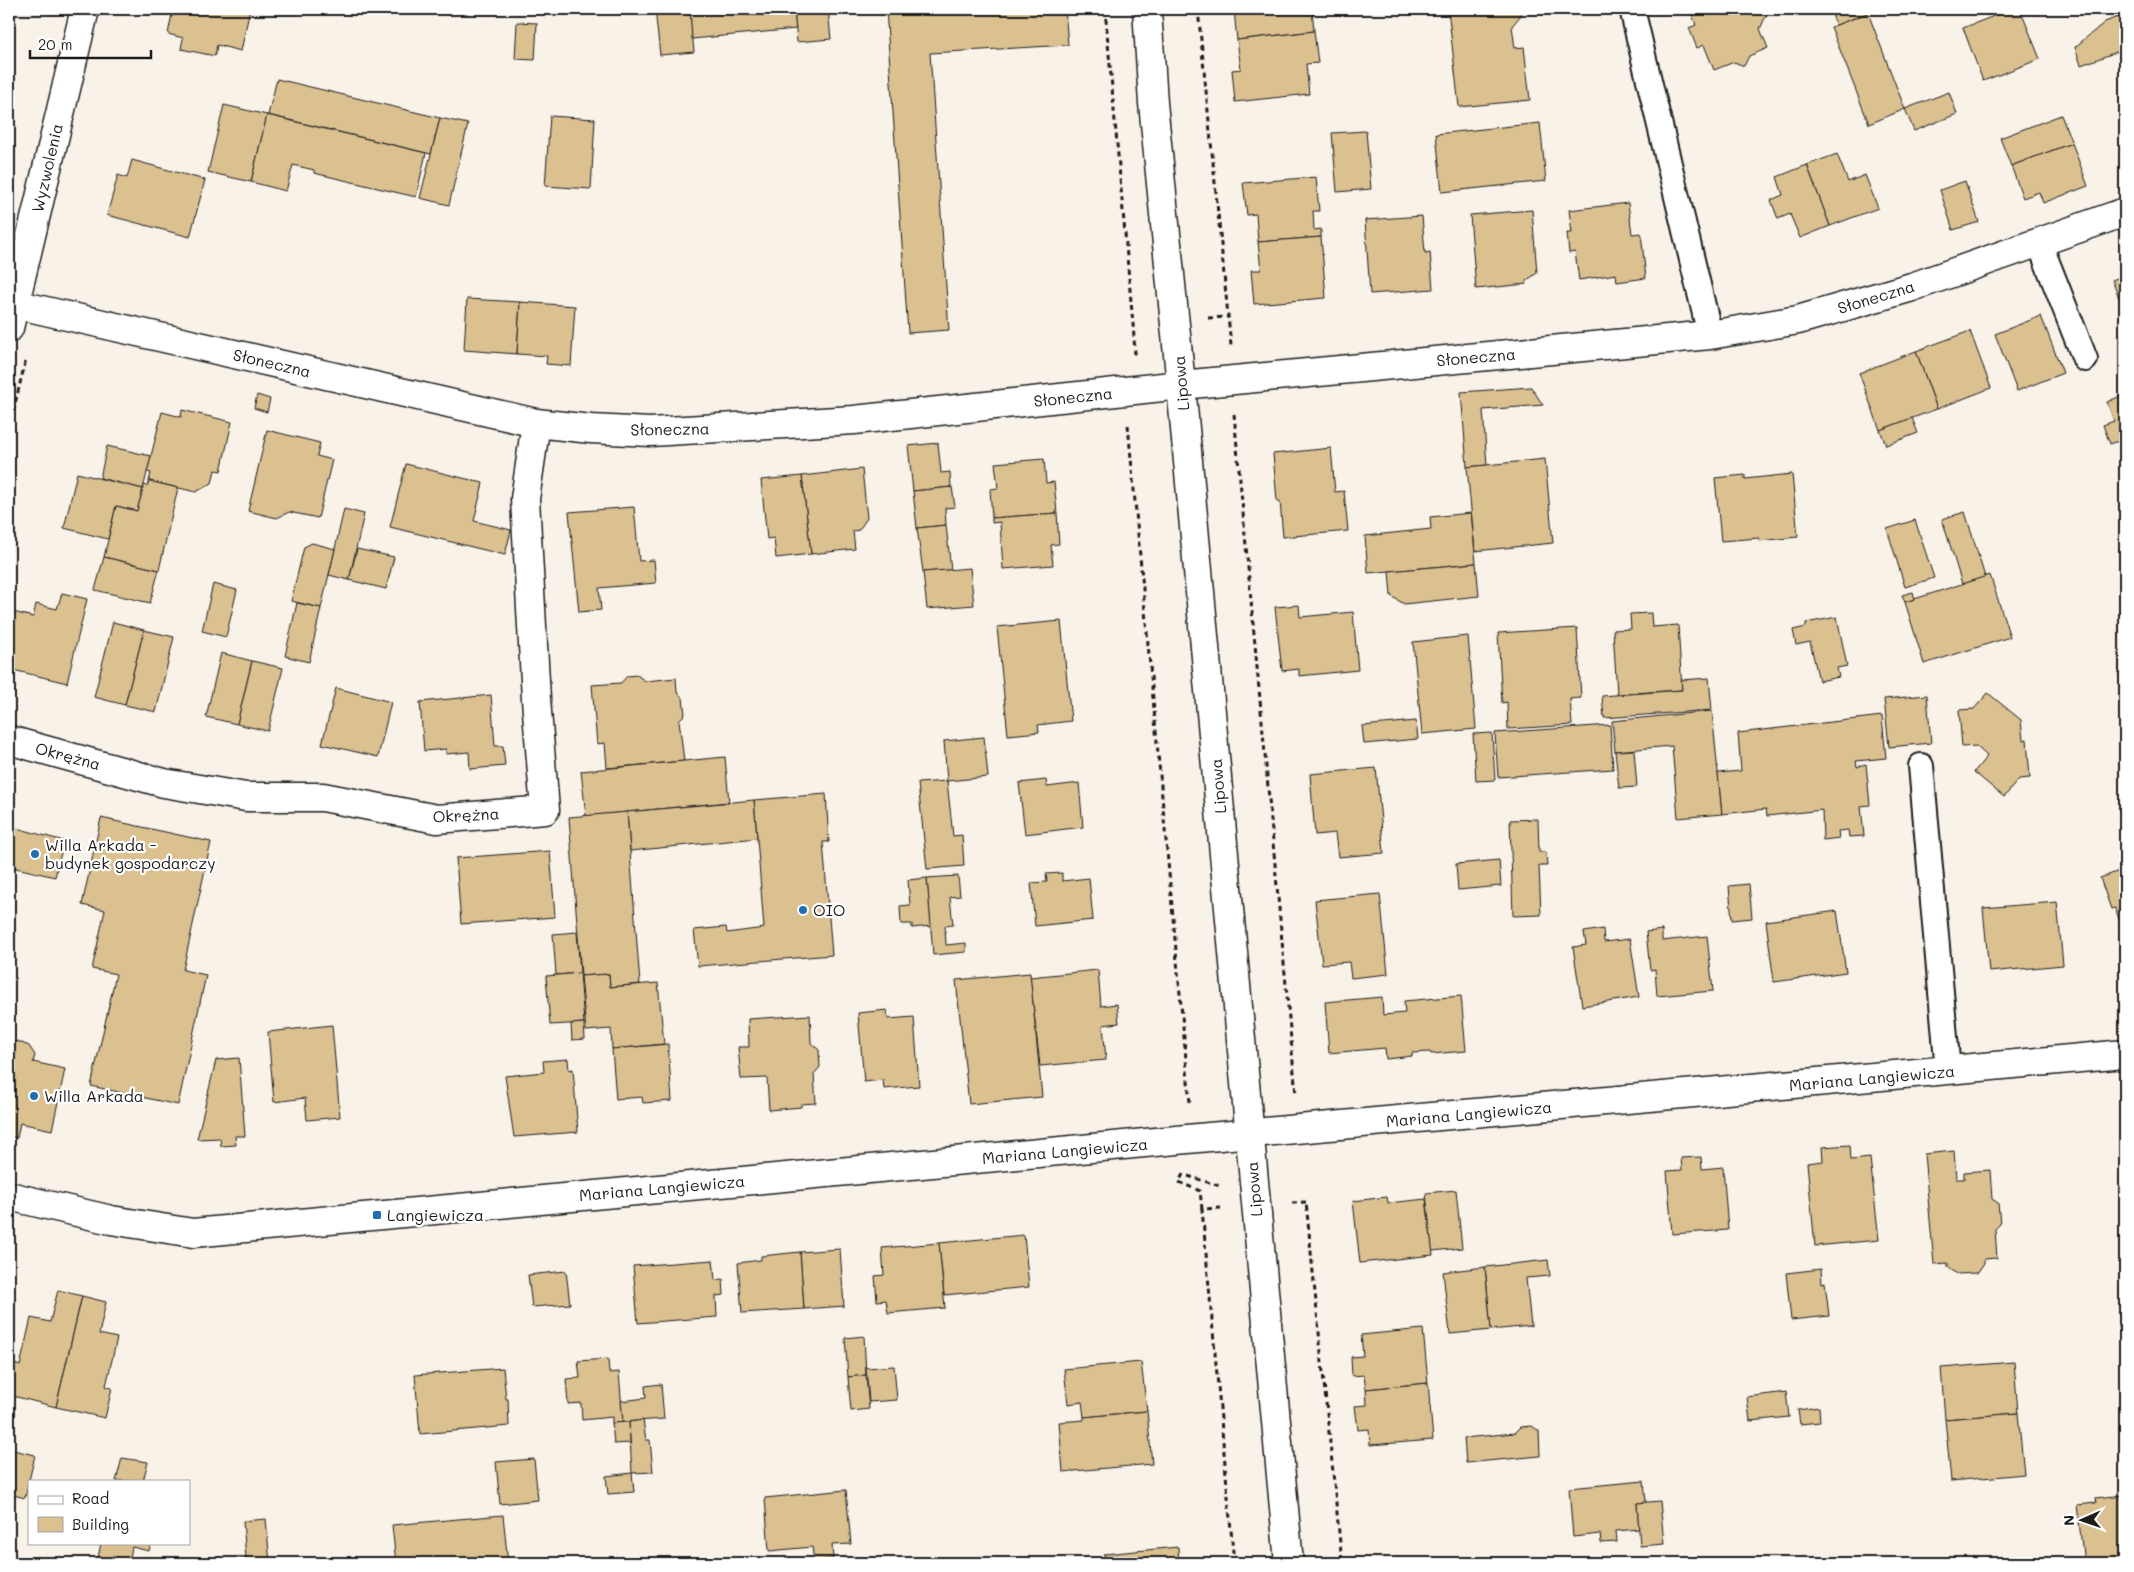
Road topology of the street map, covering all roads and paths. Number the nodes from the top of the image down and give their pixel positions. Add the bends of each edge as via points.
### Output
1 (85, 9) edge
2 (1105, 9) edge
3 (1147, 9) edge
4 (1198, 9) edge
5 (1632, 9) edge
6 (2125, 212) edge
7 (2039, 242) junction
8 (12, 316) edge
9 (1710, 335) junction
10 (2086, 359) dead end
11 (1247, 379) junction
12 (1181, 385) junction
13 (1122, 392) junction
14 (1234, 404) dead end
15 (536, 423) junction
16 (9, 740) edge
17 (1920, 766) dead end
18 (2125, 1054) edge
19 (1948, 1071) junction
20 (1296, 1096) dead end
21 (1188, 1111) dead end
22 (1249, 1134) junction
23 (9, 1196) edge
24 (1255, 1206) junction
25 (1234, 1563) edge
26 (1289, 1563) edge
27 (1342, 1563) edge

1 - 8 street, Wyzwolenia
2 - 13 path via 1135,352 1120,366
3 - 12 street, Lipowa
4 - 11 path via 1231,349 1245,348
5 - 9 lane
6 - 7 street, Słoneczna
7 - 9 street, Słoneczna via 1912,287 1798,320
7 - 10 lane
8 - 15 street, Słoneczna
9 - 11 street, Słoneczna
11 - 12 street, Słoneczna
12 - 13 street, Słoneczna
12 - 22 street, Lipowa
13 - 15 street, Słoneczna via 854,420 650,432
13 - 21 path via 1128,422 1190,1105
14 - 20 path
15 - 16 street, Okrężna via 525,499 545,810 437,819 323,797 246,797 164,782
17 - 19 lane
18 - 19 street, Mariana Langiewicza
19 - 22 street, Mariana Langiewicza
22 - 23 street, Mariana Langiewicza via 193,1233 111,1220
22 - 24 street, Lipowa
24 - 25 path via 1202,1209
24 - 26 street, Lipowa
24 - 27 path via 1306,1202

